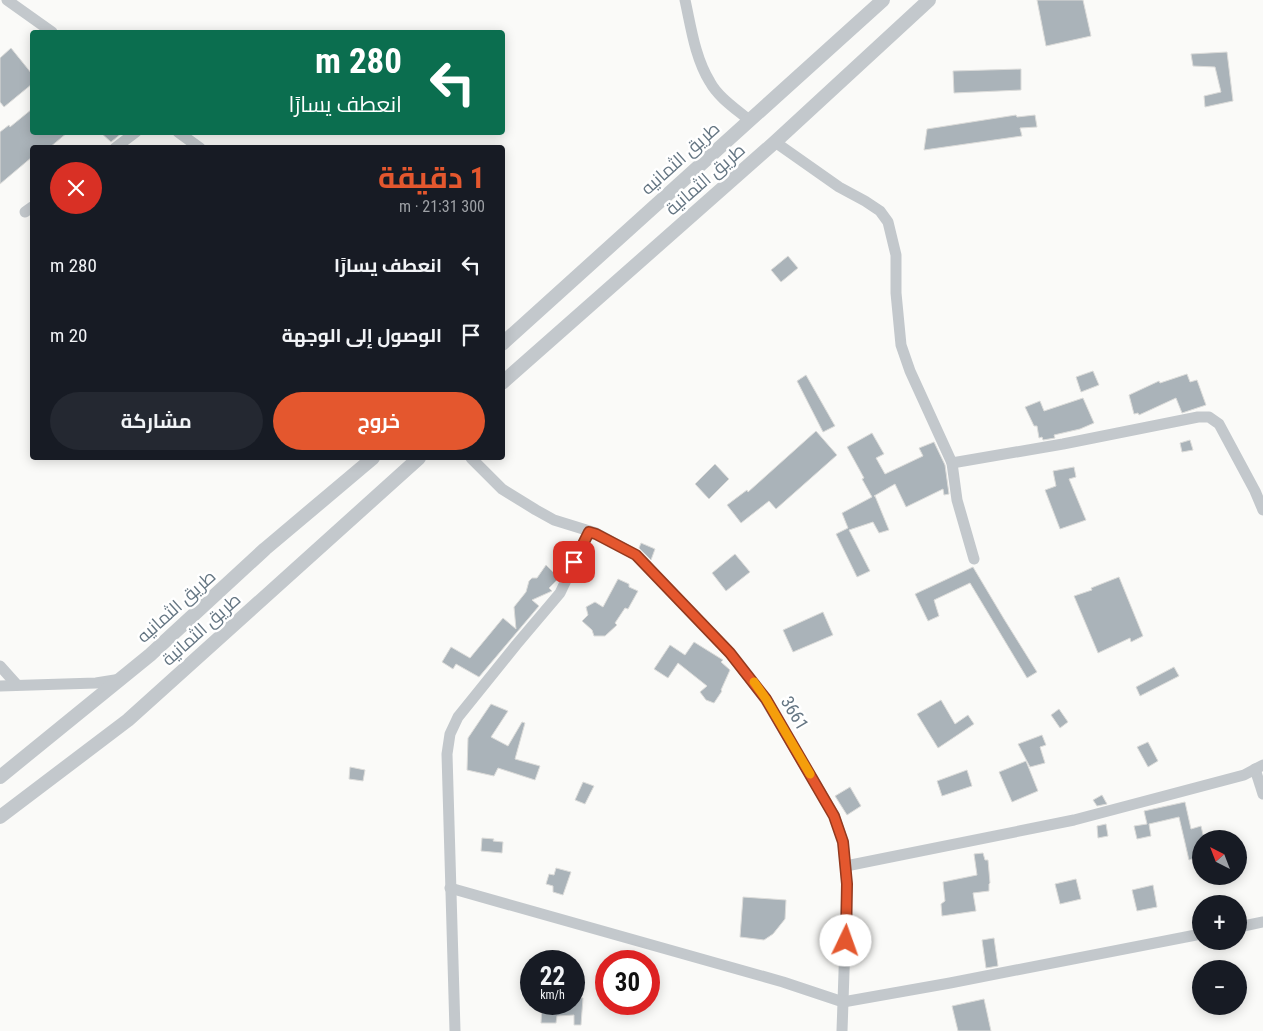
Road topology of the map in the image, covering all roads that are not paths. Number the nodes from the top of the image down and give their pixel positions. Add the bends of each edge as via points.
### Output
1 (7, 0) edge
2 (685, 0) edge
3 (883, 0) edge
4 (929, 0) edge
5 (49, 30) edge
6 (749, 120) junction
7 (132, 135) edge
8 (182, 135) edge
9 (775, 142) junction
10 (119, 145) edge
11 (196, 145) edge
12 (505, 341) edge
13 (505, 380) edge
14 (370, 460) edge
15 (417, 460) edge
16 (473, 460) edge
17 (952, 463) junction
18 (1263, 510) edge
19 (589, 532) junction
20 (974, 559) dead end
21 (0, 666) edge
22 (121, 679) junction
23 (17, 685) junction
24 (0, 686) edge
25 (1259, 767) edge
26 (0, 776) edge
27 (1263, 794) edge
28 (0, 818) edge
29 (846, 866) junction
30 (450, 888) junction
31 (1263, 922) edge
32 (1247, 925) edge
33 (1192, 936) edge
34 (843, 1002) junction
35 (456, 1031) edge
36 (842, 1031) edge

1 - 5 street
2 - 6 street via 700,60 710,83
3 - 6 street, طريق الثمانيه
4 - 9 street, طريق الثمانية
6 - 12 street, طريق الثمانيه
7 - 10 street
8 - 11 street
9 - 13 street, طريق الثمانية
9 - 17 street via 880,211 888,222 896,255 901,345
14 - 22 street, طريق الثمانيه
15 - 28 street, طريق الثمانية via 128,720
16 - 19 street, 3661 via 502,489 520,501 554,520
17 - 18 street via 1209,417 1219,424
17 - 20 street via 957,500
19 - 29 street, 3661 via 636,555 750,676 834,816 843,842
19 - 30 street via 560,593 458,717 450,734 447,754
21 - 23 street
22 - 23 street
22 - 26 street, طريق الثمانيه
23 - 24 street
25 - 27 street
25 - 29 street via 1244,775 1074,820
29 - 34 street, 3661
30 - 34 street
30 - 35 street
31 - 32 street
33 - 34 street
34 - 36 street, 3661

